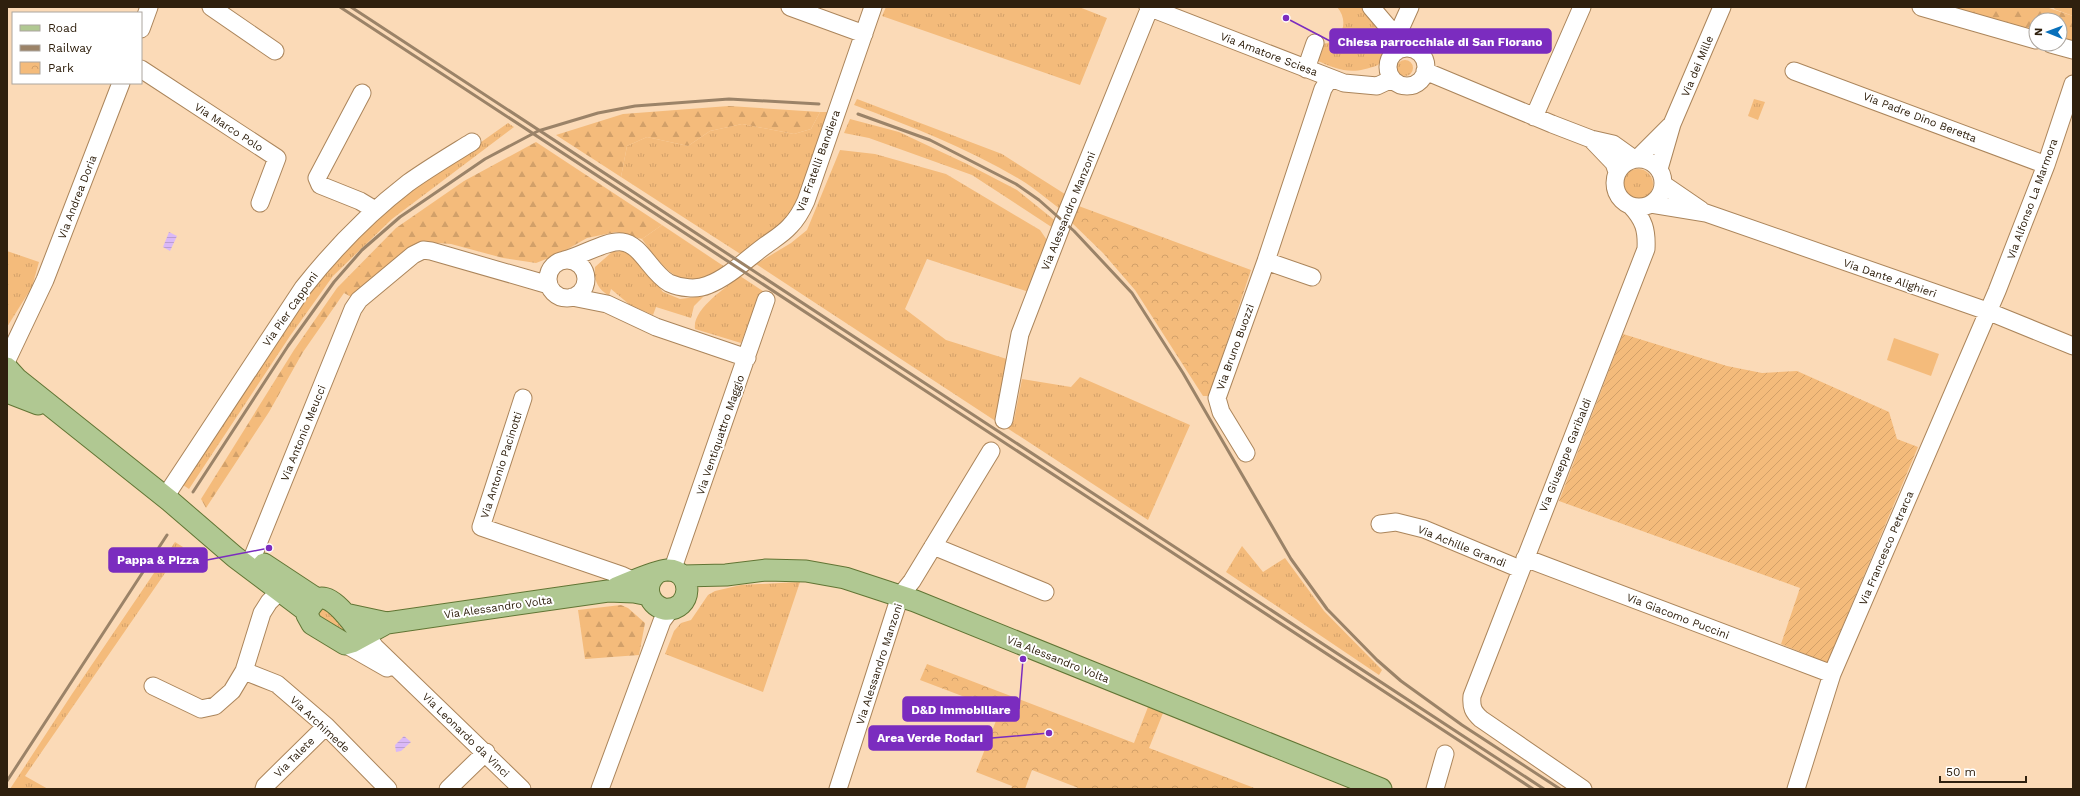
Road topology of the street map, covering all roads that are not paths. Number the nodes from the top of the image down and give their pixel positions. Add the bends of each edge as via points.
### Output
1 (149, 7) edge
2 (211, 7) edge
3 (790, 7) edge
4 (873, 7) edge
5 (1149, 7) edge
6 (1371, 7) edge
7 (1410, 7) edge
8 (1582, 7) edge
9 (1722, 7) edge
10 (1921, 7) edge
11 (142, 26) edge
12 (864, 34) junction
13 (2028, 38) edge
14 (1397, 42) junction
15 (1315, 43) dead end
16 (276, 51) dead end
17 (1306, 69) junction
18 (142, 70) edge
19 (1425, 71) junction
20 (1794, 72) dead end
21 (1330, 78) junction
22 (1392, 79) junction
23 (121, 84) edge
24 (2073, 84) edge
25 (362, 93) dead end
26 (1534, 117) junction
27 (1672, 124) junction
28 (1591, 139) junction
29 (472, 142) dead end
30 (1636, 159) junction
31 (2046, 165) junction
32 (1617, 172) junction
33 (1661, 176) junction
34 (260, 203) dead end
35 (1651, 204) junction
36 (1631, 206) junction
37 (376, 210) junction
38 (1706, 213) junction
39 (593, 250) junction
40 (564, 260) junction
41 (1266, 261) junction
42 (1312, 277) dead end
43 (586, 279) junction
44 (549, 285) junction
45 (572, 297) junction
46 (766, 300) dead end
47 (608, 304) junction
48 (31, 310) junction
49 (1987, 311) junction
50 (7, 337) edge
51 (2073, 346) edge
52 (747, 358) junction
53 (7, 360) edge
54 (7, 368) edge
55 (7, 392) edge
56 (523, 398) dead end
57 (1004, 420) dead end
58 (74, 425) junction
59 (991, 451) dead end
60 (1246, 452) dead end
61 (167, 499) junction
62 (1380, 524) dead end
63 (933, 546) junction
64 (253, 556) junction
65 (1522, 563) junction
66 (600, 567) junction
67 (634, 581) junction
68 (674, 585) junction
69 (284, 586) junction
70 (606, 592) junction
71 (1045, 592) dead end
72 (900, 596) junction
73 (312, 606) junction
74 (345, 614) junction
75 (387, 623) junction
76 (356, 637) junction
77 (244, 671) junction
78 (1832, 674) junction
79 (153, 686) dead end
80 (326, 726) junction
81 (486, 752) junction
82 (1445, 754) dead end
83 (264, 789) edge
84 (388, 789) edge
85 (448, 789) edge
86 (522, 789) edge
87 (600, 789) edge
88 (838, 789) edge
89 (1381, 789) edge
90 (1435, 789) edge
91 (1583, 789) edge
92 (1796, 789) edge

1 - 11 street
2 - 16 street
3 - 12 street
4 - 12 street, Via Fratelli Bandiera
5 - 17 street, Via Amatore Sciesa
5 - 57 street, Via Alessandro Manzoni via 1020,334
6 - 14 street
7 - 14 street
8 - 26 street
9 - 27 street, Via dei Mille
10 - 13 street
12 - 39 street, Via Fratelli Bandiera via 806,201 789,228 722,277 699,287 681,286 662,279 638,251 627,243 613,242
14 - 19 street via 1420,54
14 - 22 street via 1395,52 1389,61 1388,69
15 - 17 street
17 - 21 street, Via Amatore Sciesa
18 - 34 street, Via Marco Polo via 277,158
19 - 22 street via 1420,80 1410,86 1402,86
19 - 26 street
20 - 31 street, Via Padre Dino Beretta
21 - 22 street, Via Amatore Sciesa via 1344,84 1360,86 1377,86
21 - 41 street, Via Bruno Buozzi via 1323,89
23 - 48 street, Via Andrea Doria
24 - 31 street, Via Alfonso La Marmora
25 - 37 street via 317,178 320,185
26 - 28 street
27 - 30 street, Via dei Mille
27 - 33 street, Via dei Mille
28 - 30 street via 1613,144
28 - 32 street via 1614,163
29 - 37 street, Via Pier Capponi via 409,183
30 - 32 street via 1621,166
30 - 33 street via 1650,161
31 - 49 street, Via Alfonso La Marmora
32 - 36 street via 1615,188 1624,202
33 - 35 street via 1660,196
33 - 38 street, Via Dante Alighieri
35 - 36 street
35 - 38 street, Via Dante Alighieri
36 - 65 street, Via Giuseppe Garibaldi via 1644,222 1647,234 1646,249
37 - 61 street, Via Pier Capponi via 329,257 303,288
38 - 49 street, Via Dante Alighieri
39 - 40 street, Via Fratelli Bandiera
39 - 43 street
40 - 43 street via 573,260 579,264
40 - 44 street via 558,261 551,268 548,276
41 - 42 street
41 - 60 street, Via Bruno Buozzi via 1217,398 1221,412
43 - 45 street via 581,292
43 - 47 street
44 - 45 street via 554,293
44 - 64 street, Via Antonio Meucci via 442,253 423,250 413,255 365,295 353,309
45 - 47 street
46 - 52 street, Via Ventiquattro Maggio
47 - 52 street via 656,326
48 - 50 street, Via Andrea Doria
48 - 53 street, Via Andrea Doria
49 - 51 street, Via Dante Alighieri
49 - 78 street, Via Francesco Petrarca
52 - 68 street, Via Ventiquattro Maggio
54 - 58 main road
55 - 58 main road via 48,408
56 - 66 street, Via Antonio Pacinotti via 481,527
58 - 61 main road
59 - 63 street, Via Alessandro Manzoni
61 - 64 main road
61 - 69 main road
62 - 65 street, Via Achille Grandi via 1396,522 1424,529
63 - 71 street
63 - 72 street, Via Alessandro Manzoni
64 - 69 main road
65 - 78 street, Via Giacomo Puccini
65 - 91 street, Via Giuseppe Garibaldi via 1472,696 1471,707 1476,715
66 - 67 street, Via Antonio Pacinotti
66 - 70 street via 606,582
67 - 68 main road, Via Alessandro Volta
67 - 70 main road, Via Alessandro Volta
68 - 70 main road, Via Alessandro Volta via 649,583 649,595
68 - 72 main road, Via Alessandro Volta via 702,584 726,575 773,570 819,572
68 - 87 street, Via Ventiquattro Maggio
69 - 73 main road
69 - 77 street via 262,613
70 - 75 main road, Via Alessandro Volta
72 - 88 street, Via Alessandro Manzoni
72 - 89 main road, Via Alessandro Volta
73 - 74 main road via 322,598 331,601
73 - 76 main road via 309,619 312,624
74 - 75 main road, Via Alessandro Volta
74 - 76 main road
75 - 76 main road, Via Alessandro Volta
76 - 81 street, Via Leonardo da Vinci via 411,682
77 - 79 street via 232,690 215,706 208,708 201,709
77 - 80 street, Via Archimede via 277,684
78 - 92 street, Via Francesco Petrarca
80 - 83 street, Via Talete
80 - 84 street, Via Archimede
81 - 85 street
81 - 86 street, Via Leonardo da Vinci
82 - 90 street

